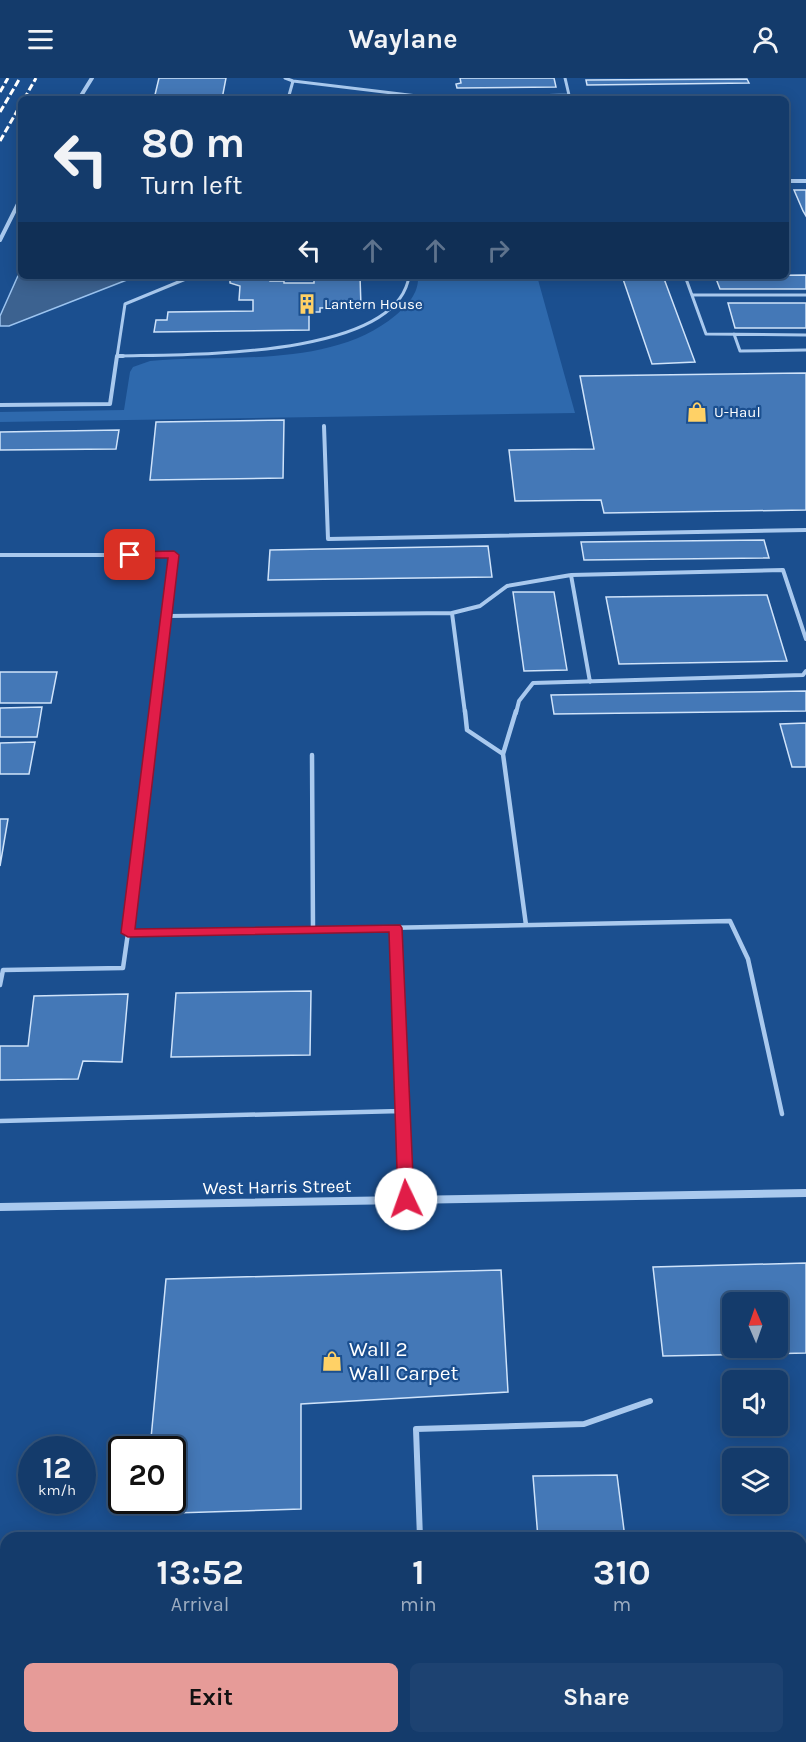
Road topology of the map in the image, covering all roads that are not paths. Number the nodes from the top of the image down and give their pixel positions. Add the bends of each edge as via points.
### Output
1 (92, 78) edge
2 (285, 78) edge
3 (565, 78) edge
4 (293, 81) junction
5 (81, 96) edge
6 (289, 96) edge
7 (424, 96) edge
8 (527, 96) edge
9 (789, 181) edge
10 (806, 181) edge
11 (18, 204) edge
12 (0, 240) edge
13 (186, 279) edge
14 (409, 279) edge
15 (687, 279) edge
16 (693, 295) junction
17 (806, 295) edge
18 (734, 334) junction
19 (806, 334) edge
20 (806, 350) edge
21 (118, 356) junction
22 (0, 405) edge
23 (324, 426) dead end
24 (806, 530) edge
25 (0, 555) edge
26 (572, 575) junction
27 (452, 613) junction
28 (168, 616) junction
29 (806, 639) edge
30 (806, 671) edge
31 (590, 682) junction
32 (503, 754) junction
33 (312, 755) dead end
34 (526, 925) junction
35 (396, 928) junction
36 (313, 929) junction
37 (128, 933) junction
38 (0, 985) edge
39 (401, 1111) junction
40 (782, 1114) dead end
41 (0, 1121) edge
42 (806, 1193) edge
43 (406, 1199) junction
44 (0, 1208) edge
45 (650, 1401) dead end
46 (420, 1532) edge

1 - 5 street
2 - 4 lane
3 - 8 lane via 569,95
4 - 6 lane
4 - 7 lane
9 - 10 street
11 - 12 street
13 - 21 lane via 125,304
14 - 21 lane via 389,313 338,337 286,348
15 - 16 lane
16 - 17 lane
16 - 18 lane via 706,334
18 - 19 lane
18 - 20 lane via 740,351
21 - 22 lane via 110,404
23 - 24 lane via 328,539
25 - 28 lane via 174,555
26 - 27 lane via 507,586 480,606
26 - 29 lane via 783,570
26 - 31 lane
27 - 28 lane
27 - 32 lane via 467,730
28 - 37 lane
30 - 31 lane via 803,675
31 - 32 lane via 533,684 519,700
32 - 34 lane
33 - 36 lane
34 - 35 lane
34 - 40 lane via 730,921 748,958
35 - 36 lane
35 - 39 lane
36 - 37 lane
37 - 38 lane via 123,968 3,970
39 - 41 lane
39 - 43 lane
42 - 43 street, West Harris Street
43 - 44 street, West Harris Street
45 - 46 lane via 584,1424 416,1429

